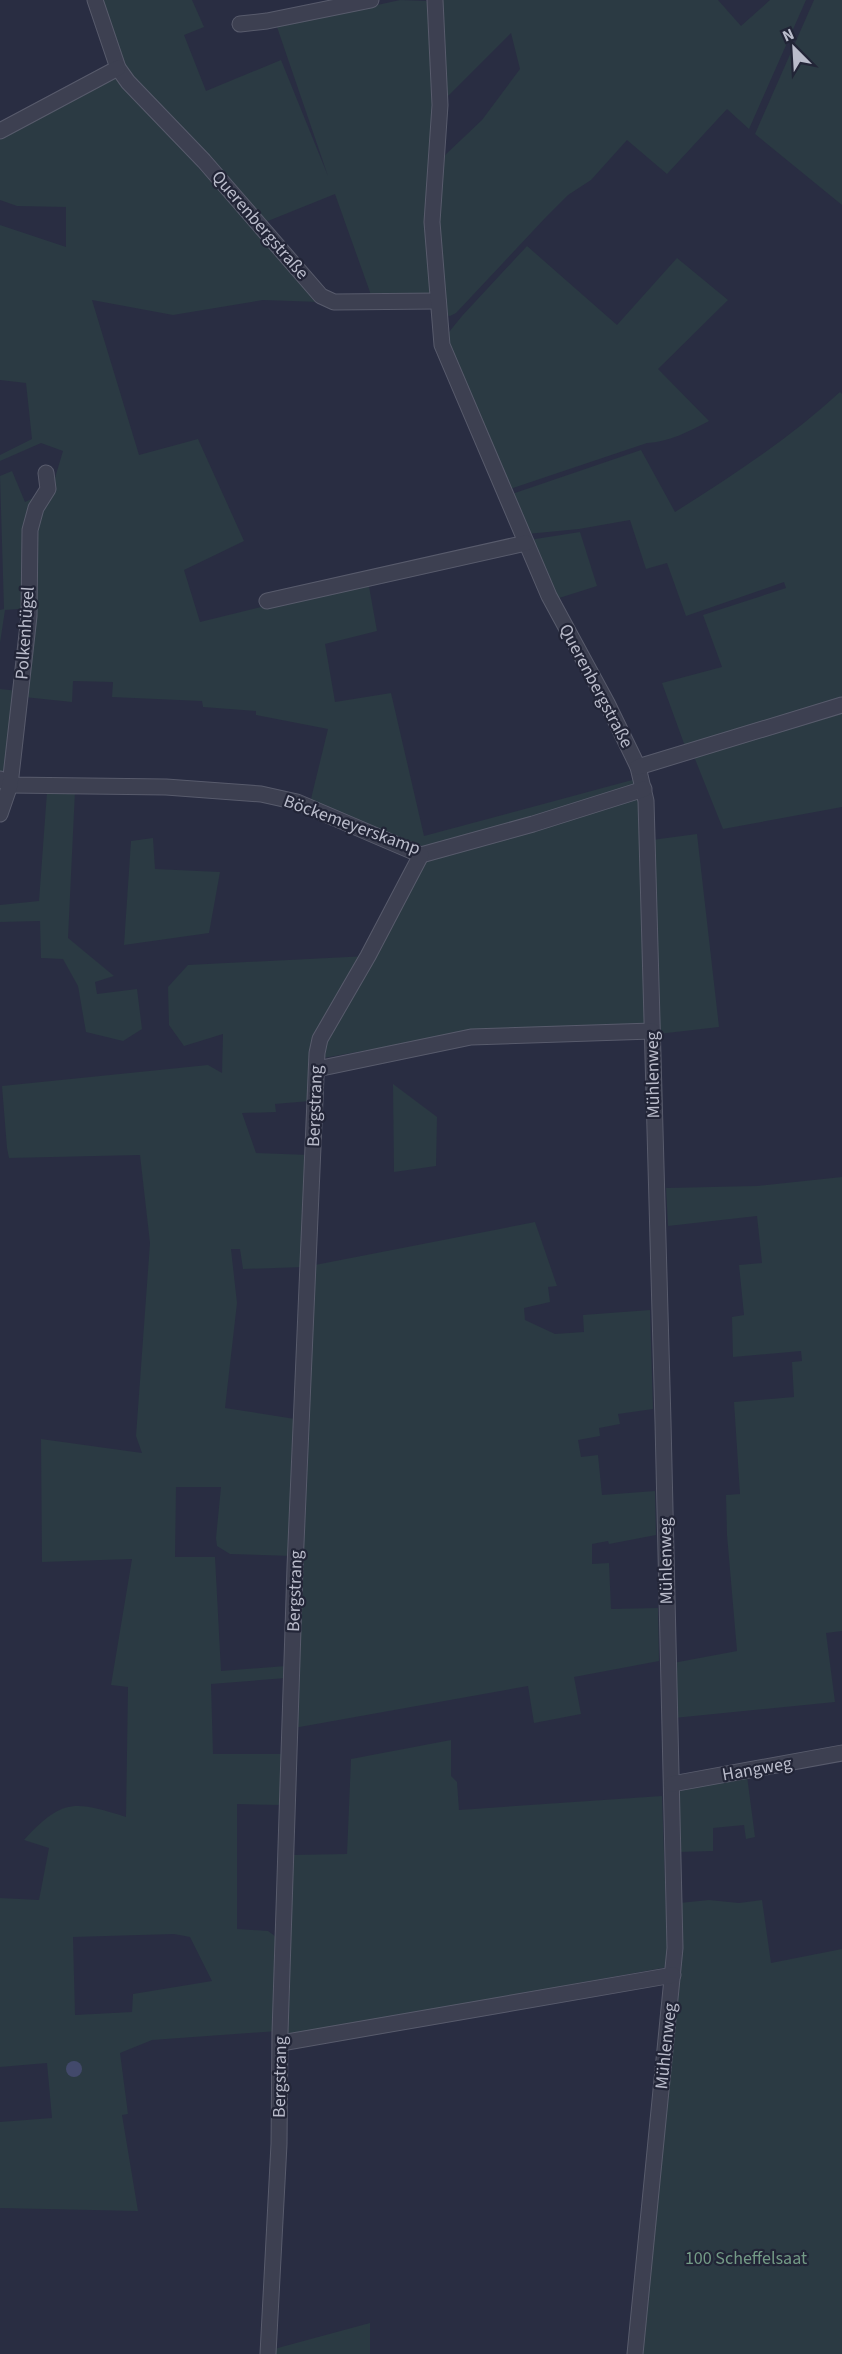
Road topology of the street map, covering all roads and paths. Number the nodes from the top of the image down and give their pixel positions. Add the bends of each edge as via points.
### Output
1 (95, 0) edge
2 (371, 0) edge
3 (435, 0) edge
4 (240, 24) dead end
5 (118, 68) junction
6 (0, 131) edge
7 (438, 301) junction
8 (46, 473) dead end
9 (526, 543) junction
10 (267, 601) dead end
11 (842, 705) edge
12 (638, 767) junction
13 (5, 782) edge
14 (644, 789) junction
15 (0, 814) edge
16 (421, 855) junction
17 (652, 1031) junction
18 (317, 1069) junction
19 (842, 1753) edge
20 (672, 1784) junction
21 (673, 1975) junction
22 (281, 2043) junction
23 (268, 2354) edge
24 (635, 2354) edge

1 - 5 street
2 - 4 street
3 - 7 street, Querenbergstraße via 440,105 432,222
5 - 6 street
5 - 7 street, Querenbergstraße via 321,296 334,302
7 - 9 street, Querenbergstraße via 439,330 448,365
8 - 13 street, Polkenhügel via 48,489 36,508 30,530 29,616
9 - 10 street
9 - 12 street, Querenbergstraße via 552,602
11 - 12 street, Querenbergstraße
12 - 14 street, Mühlenweg
13 - 15 street
13 - 16 street, Böckemeyerskamp via 261,794 297,802
14 - 16 street, Böckemeyerskamp
14 - 17 street, Mühlenweg
16 - 18 street, Bergstrang via 320,1039
17 - 18 street via 471,1037
17 - 20 street, Mühlenweg
18 - 22 street, Bergstrang via 295,1579
19 - 20 street, Hangweg
20 - 21 street, Mühlenweg
21 - 22 street
21 - 24 street, Mühlenweg
22 - 23 street, Bergstrang

